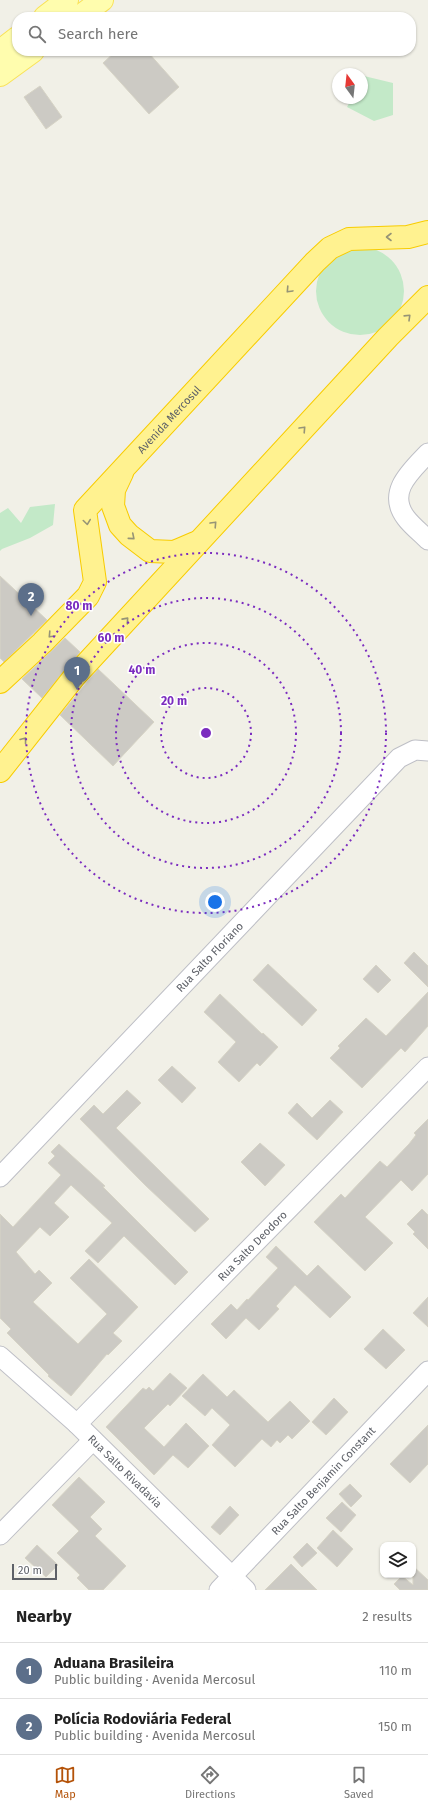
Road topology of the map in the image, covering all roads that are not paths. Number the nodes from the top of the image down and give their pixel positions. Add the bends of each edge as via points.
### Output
1 (67, 0) edge
2 (102, 0) edge
3 (51, 12) edge
4 (86, 12) edge
5 (428, 232) edge
6 (428, 297) edge
7 (428, 453) edge
8 (126, 465) junction
9 (428, 540) edge
10 (198, 542) junction
11 (0, 682) edge
12 (428, 751) edge
13 (0, 771) edge
14 (428, 1067) edge
15 (0, 1178) edge
16 (0, 1356) edge
17 (428, 1371) edge
18 (77, 1424) junction
19 (93, 1440) junction
20 (0, 1535) edge
21 (233, 1576) junction
22 (219, 1590) edge
23 (246, 1590) edge

1 - 3 main road
2 - 4 main road
5 -> 8 highway, Avenida Mercosul via 408,237 349,239 330,248
10 -> 6 highway via 388,336
7 - 9 street via 403,479 397,498 405,517
8 -> 10 highway via 114,490 113,506 120,525 150,551 174,552
8 -> 11 highway, Avenida Mercosul via 85,510 95,582 88,596 42,644
13 -> 10 highway via 75,676
12 - 15 street, Rua Salto Floriano via 415,750 399,758
14 - 18 street, Rua Salto Deodoro
16 - 18 street, Rua Salto Rivadavia
17 - 21 street, Rua Salto Benjamin Constant
18 - 19 street, Rua Salto Rivadavia
19 - 20 street
19 - 21 street, Rua Salto Rivadavia
21 - 22 street, Rua Salto Benjamin Constant
21 - 23 street, Rua Salto Rivadavia

